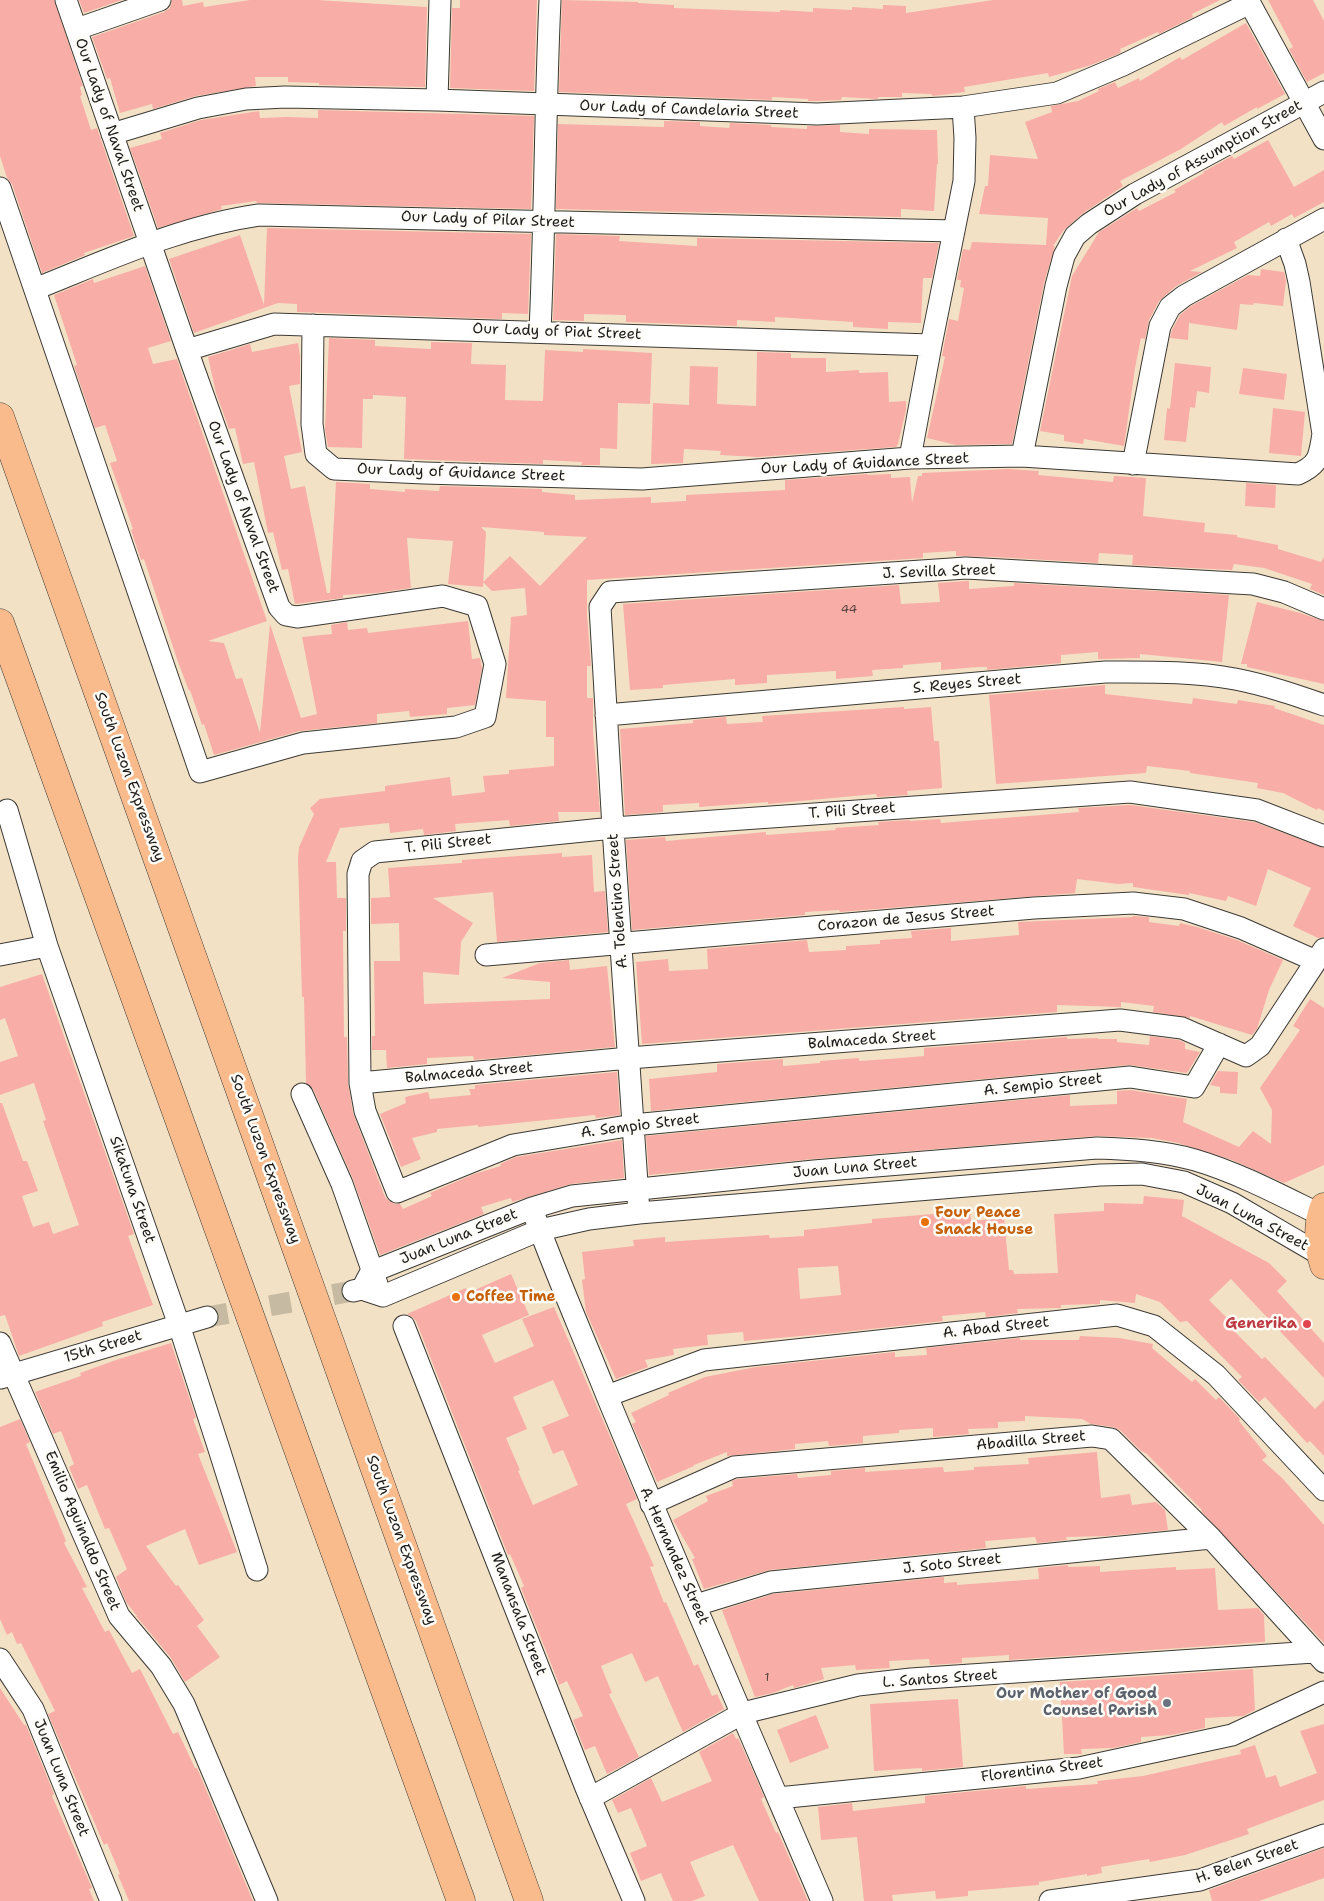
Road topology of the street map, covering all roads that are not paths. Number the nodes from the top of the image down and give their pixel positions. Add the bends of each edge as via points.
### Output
1 (66, 0) edge
2 (160, 0) edge
3 (440, 0) edge
4 (550, 0) edge
5 (1249, 2) edge
6 (76, 29) junction
7 (1324, 92) edge
8 (437, 100) junction
9 (1304, 103) junction
10 (545, 105) junction
11 (962, 107) junction
12 (112, 134) junction
13 (1324, 139) edge
14 (0, 188) edge
15 (1324, 219) edge
16 (544, 222) junction
17 (954, 231) junction
18 (1286, 239) junction
19 (150, 243) junction
20 (35, 289) junction
21 (313, 325) junction
22 (540, 331) junction
23 (930, 345) junction
24 (187, 350) junction
25 (0, 417) edge
26 (1022, 456) junction
27 (910, 458) junction
28 (1133, 464) junction
29 (610, 592) joint
30 (1324, 610) edge
31 (0, 623) edge
32 (1324, 705) edge
33 (606, 715) junction
34 (7, 810) dead end
35 (612, 828) junction
36 (1324, 836) edge
37 (375, 852) joint
38 (621, 943) junction
39 (47, 946) junction
40 (486, 954) dead end
41 (0, 955) edge
42 (1320, 955) edge
43 (1219, 1044) junction
44 (629, 1058) junction
45 (360, 1084) junction
46 (302, 1094) dead end
47 (633, 1125) junction
48 (1142, 1150) junction
49 (1142, 1174) junction
50 (637, 1189) junction
51 (532, 1208) junction
52 (1323, 1211) edge
53 (639, 1213) junction
54 (540, 1230) junction
55 (1322, 1260) edge
56 (362, 1284) junction
57 (207, 1317) tunnel mouth
58 (179, 1325) junction
59 (404, 1326) dead end
60 (0, 1343) edge
61 (7, 1376) edge
62 (607, 1396) junction
63 (1324, 1490) edge
64 (651, 1504) junction
65 (1211, 1538) junction
66 (256, 1570) dead end
67 (696, 1605) junction
68 (1319, 1657) edge
69 (0, 1660) edge
70 (1324, 1692) edge
71 (743, 1713) junction
72 (590, 1798) junction
73 (778, 1798) junction
74 (1324, 1835) edge
75 (111, 1901) edge
76 (267, 1901) edge
77 (461, 1901) edge
78 (529, 1901) edge
79 (634, 1901) edge
80 (822, 1901) edge
81 (1050, 1901) edge

1 - 6 street, Our Lady of Naval Street
2 - 6 street
3 - 8 street
4 - 10 street
5 - 9 street
5 - 11 street, Our Lady of Candelaria Street via 1057,93
6 - 12 street, Our Lady of Naval Street
7 - 9 street, Our Lady of Assumption Street
8 - 10 street, Our Lady of Candelaria Street
8 - 12 street, Our Lady of Candelaria Street via 246,99 198,108
9 - 13 street
9 - 26 street, Our Lady of Assumption Street via 1135,194 1075,236 1064,256 1056,286
10 - 11 street, Our Lady of Candelaria Street via 817,114
10 - 16 street
11 - 17 street via 964,181
12 - 19 street, Our Lady of Naval Street
14 - 20 street
15 - 18 street
16 - 17 street, Our Lady of Pilar Street
16 - 19 street, Our Lady of Pilar Street via 259,215 228,219
16 - 22 street
17 - 23 street
18 - 28 street via 1170,307 1160,326
18 - 28 street, Our Lady of Guidance Street via 1299,282 1323,434 1312,468 1298,474
19 - 20 street, Our Lady of Pilar Street
19 - 24 street, Our Lady of Naval Street
20 - 24 street, Our Lady of Naval Street via 200,772 303,743 456,727 486,717 495,664 477,606 443,596 297,618 286,615 274,596
21 - 22 street, Our Lady of Piat Street
21 - 24 street, Our Lady of Piat Street via 274,324
21 - 27 street, Our Lady of Guidance Street via 312,424 316,454 334,469 642,478
22 - 23 street, Our Lady of Piat Street
23 - 27 street
25 - 78 main road, South Luzon Expressway
26 - 27 street, Our Lady of Guidance Street
26 - 28 street, Our Lady of Guidance Street
29 - 30 street, J. Sevilla Street via 966,568 1253,584 1284,592
29 - 33 street, A. Tolentino Street via 600,607
31 - 77 main road
32 - 33 street, S. Reyes Street via 1233,679 1181,673 1105,672
33 - 35 street, A. Tolentino Street
34 - 39 street, Sikatuna Street
35 - 36 street, T. Pili Street via 1130,792 1257,810
35 - 37 street, T. Pili Street
35 - 38 street, A. Tolentino Street
37 - 45 street, A. Sempio Street via 362,861 358,874
38 - 40 street, Corazon de Jesus Street
38 - 42 street, Corazon de Jesus Street via 1034,908 1133,903 1184,909
38 - 44 street, A. Tolentino Street
39 - 41 street
39 - 58 street, Sikatuna Street
42 - 43 street, Balmaceda Street via 1260,1046 1246,1056
43 - 44 street, Balmaceda Street via 1182,1028 1120,1020
43 - 47 street, A. Sempio Street via 1194,1087 1130,1077
44 - 45 street, Balmaceda Street
44 - 47 street, A. Tolentino Street
45 - 47 street, A. Sempio Street via 365,1111 397,1192 513,1145
46 - 56 street via 342,1184
47 - 50 street, A. Tolentino Street
48 - 49 street
48 - 50 street, Juan Luna Street via 1087,1148
48 - 52 street, Juan Luna Street via 1194,1160
49 - 53 street, Juan Luna Street via 1100,1174
49 - 55 street, Juan Luna Street via 1184,1182 1232,1203
50 - 51 street, Juan Luna Street via 572,1196
50 - 53 street, A. Tolentino Street
51 - 54 street, A. Hernandez Street
51 - 56 street, Juan Luna Street
52 - 55 main road, Juan Luna Street via 1319,1234
53 - 54 street, Juan Luna Street
54 - 56 street, Juan Luna Street via 383,1296
54 - 62 street, A. Hernandez Street
57 - 58 street, 15th Street
58 - 61 street, 15th Street
58 - 66 street, Sikatuna Street
59 - 72 street, Manansala Street
60 - 61 street, Emilio Aguinaldo Street
61 - 76 street, Emilio Aguinaldo Street via 119,1616 161,1666 184,1704
62 - 63 street, A. Abad Street via 704,1360 1117,1315 1154,1326 1216,1375
62 - 64 street, A. Hernandez Street
64 - 65 street, Abadilla Street via 734,1467 1092,1436 1111,1439
64 - 67 street, A. Hernandez Street
65 - 67 street, J. Soto Street via 771,1582
65 - 68 street, Abadilla Street
67 - 71 street, A. Hernandez Street
68 - 71 street, L. Santos Street via 911,1679 858,1685
69 - 75 street, Juan Luna Street via 33,1709
70 - 73 street, Florentina Street via 1232,1735 1079,1768
71 - 72 street, L. Santos Street
71 - 73 street, A. Hernandez Street
72 - 79 street, Manansala Street
73 - 80 street, A. Hernandez Street
74 - 81 street, H. Belen Street via 1200,1880

